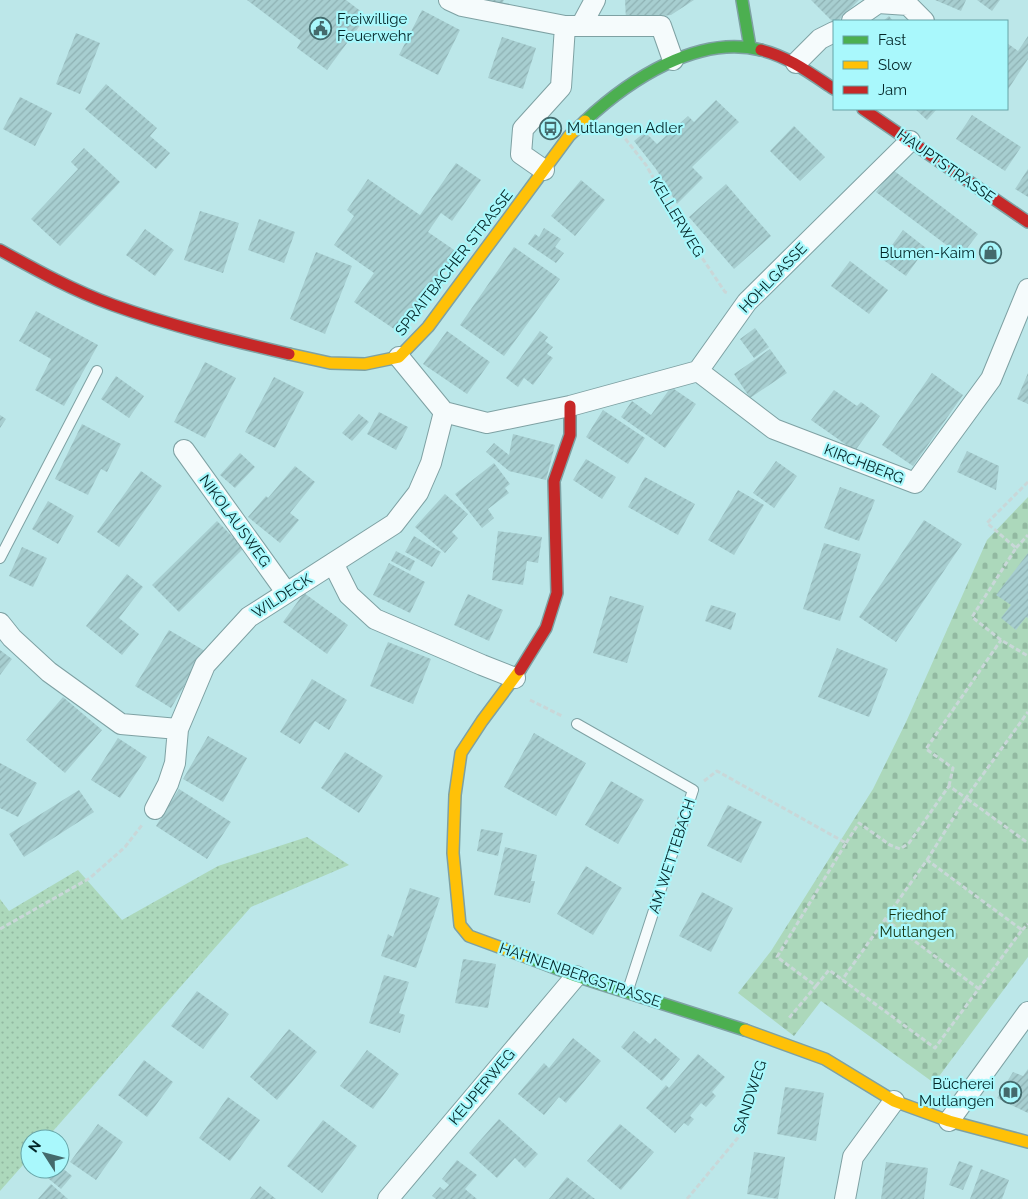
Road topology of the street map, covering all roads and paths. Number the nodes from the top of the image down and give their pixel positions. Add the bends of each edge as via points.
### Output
1 (449, 0) edge
2 (594, 0) edge
3 (742, 0) edge
4 (853, 20) edge
5 (923, 20) edge
6 (573, 26) junction
7 (833, 32) edge
8 (750, 47) junction
9 (672, 60) junction
10 (796, 63) junction
11 (833, 88) edge
12 (864, 110) edge
13 (614, 124) dead end
14 (910, 141) junction
15 (544, 170) junction
16 (1028, 222) edge
17 (0, 250) edge
18 (1028, 289) edge
19 (747, 302) junction
20 (399, 357) junction
21 (97, 371) dead end
22 (698, 372) junction
23 (570, 406) junction
24 (444, 412) junction
25 (184, 450) dead end
26 (1028, 482) edge
27 (1028, 535) edge
28 (1016, 548) junction
29 (0, 558) edge
30 (333, 563) junction
31 (286, 592) junction
32 (0, 623) edge
33 (1001, 640) junction
34 (1028, 656) edge
35 (512, 683) junction
36 (1028, 712) edge
37 (577, 724) joint
38 (178, 729) junction
39 (949, 786) junction
40 (693, 790) junction
41 (966, 798) junction
42 (155, 809) joint
43 (1028, 842) edge
44 (846, 843) junction
45 (927, 860) junction
46 (885, 919) junction
47 (1028, 924) edge
48 (0, 929) edge
49 (1022, 930) junction
50 (576, 976) junction
51 (842, 980) junction
52 (816, 986) junction
53 (979, 988) junction
54 (627, 991) junction
55 (1028, 1012) edge
56 (792, 1014) dead end
57 (769, 1038) junction
58 (894, 1101) junction
59 (949, 1121) junction
60 (1028, 1142) edge
61 (388, 1199) edge
62 (687, 1199) edge
63 (844, 1199) edge

1 - 6 street via 462,6
2 - 6 street
3 - 8 street
4 - 5 street via 878,3 908,5
6 - 9 street via 661,26
6 - 15 street via 560,87 523,129 521,154
7 - 10 street via 820,39
8 - 9 street, SPRAITBACHER STRASSE via 710,48
8 - 10 street via 774,52
9 - 15 street, SPRAITBACHER STRASSE via 661,64 601,106 569,136
10 - 11 street
12 - 14 street, HAUPTSTRASSE
13 - 19 path, KELLERWEG via 646,165 682,228 725,292
14 - 16 street, HAUPTSTRASSE
14 - 19 street, HOHLGASSE
15 - 20 street, SPRAITBACHER STRASSE via 428,326
17 - 20 street, SPRAITBACHER STRASSE via 43,274 112,305 202,334 330,363 365,364
18 - 22 street, KIRCHBERG via 991,379 914,483 774,429
19 - 22 street, HOHLGASSE
20 - 24 street
21 - 29 lane
22 - 23 street
23 - 24 street via 487,422
23 - 35 street, HAHNENBERGSTRASSE via 570,435 554,481 557,593 546,628
24 - 30 street, WILDECK via 431,463 418,492 394,524
25 - 31 street, NIKOLAUSWEG
26 - 28 path via 987,523
27 - 28 path
28 - 33 path via 972,617
30 - 31 street, WILDECK
30 - 35 street via 349,595 375,619 482,665
31 - 38 street, WILDECK via 249,617 205,665
32 - 38 street via 49,672 121,724
33 - 34 path
33 - 39 path via 926,749 953,768
35 - 37 path
35 - 50 street, HAHNENBERGSTRASSE via 461,753 455,795 453,853 460,925 469,936
36 - 41 path
37 - 40 lane, AM WETTEBACH
38 - 42 street, WILDECK via 175,763
39 - 41 path
39 - 44 path via 909,843 900,849 859,823
40 - 44 path via 717,771
40 - 54 lane, AM WETTEBACH
41 - 43 path
41 - 45 path
42 - 48 path via 125,847 90,878
44 - 52 path via 777,957
45 - 46 path
45 - 49 path
46 - 51 path
46 - 53 path
47 - 49 path
49 - 53 path
50 - 54 street, HAHNENBERGSTRASSE
50 - 61 street, KEUPERWEG
51 - 52 path via 829,970
51 - 53 path via 935,1048
52 - 56 path
54 - 57 street, HAHNENBERGSTRASSE
55 - 59 street
57 - 58 street, HAHNENBERGSTRASSE via 824,1059
57 - 62 path, SANDWEG via 742,1134
58 - 59 street, HAHNENBERGSTRASSE
58 - 63 street via 853,1157
59 - 60 street, HAHNENBERGSTRASSE

